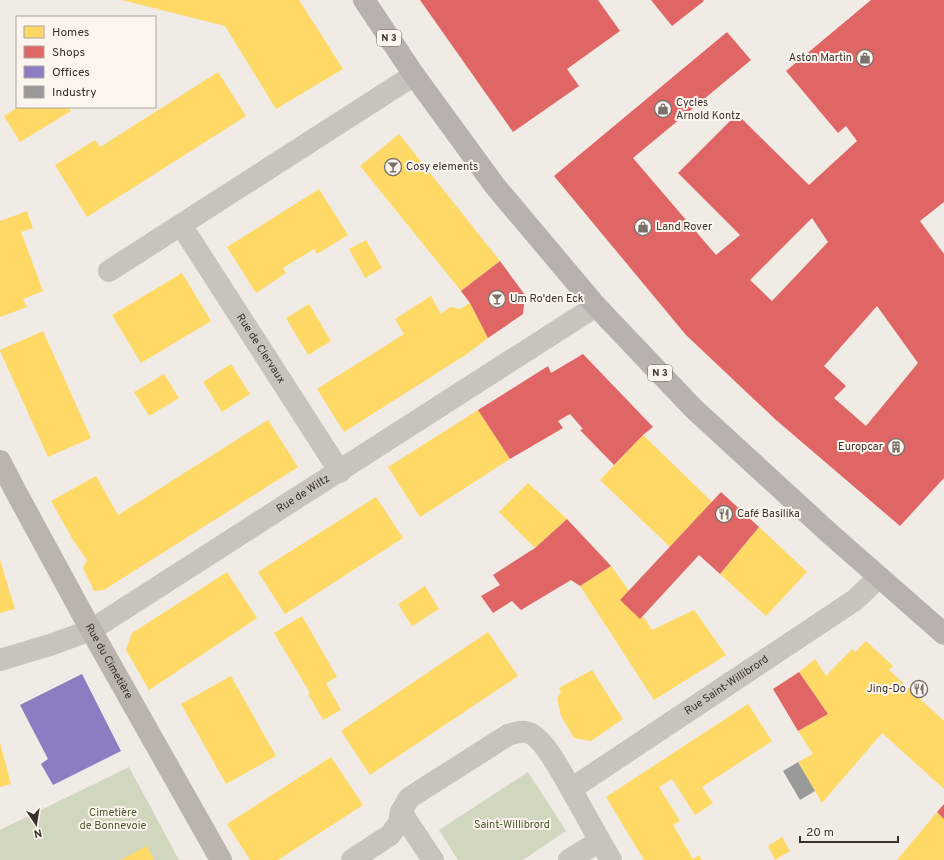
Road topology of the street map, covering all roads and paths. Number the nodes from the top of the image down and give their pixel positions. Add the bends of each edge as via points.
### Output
1 (364, 0) edge
2 (414, 75) junction
3 (181, 225) junction
4 (109, 271) dead end
5 (596, 306) junction
6 (0, 461) edge
7 (340, 472) junction
8 (879, 577) junction
9 (91, 630) junction
10 (944, 634) edge
11 (0, 660) edge
12 (571, 789) junction
13 (401, 812) junction
14 (600, 841) junction
15 (221, 860) edge
16 (352, 860) edge
17 (433, 860) edge
18 (569, 860) edge
19 (611, 860) edge

1 - 2 main road, N 3
2 - 3 street
2 - 5 main road, N 3 via 495,186
3 - 4 street
3 - 7 street, Rue de Clervaux
5 - 7 street, Rue de Wiltz
5 - 8 main road, N 3 via 694,409
6 - 9 street, Rue du Cimetière
7 - 9 street, Rue de Wiltz
8 - 10 main road, N 3
8 - 12 street, Rue Saint-Willibrord via 855,600
9 - 11 street, Rue de Wiltz
9 - 15 street, Rue du Cimetière
12 - 13 street via 540,740 527,732 518,732 508,735 409,798
12 - 14 street
13 - 16 street via 399,823 390,835
13 - 17 street
14 - 18 street
14 - 19 street

